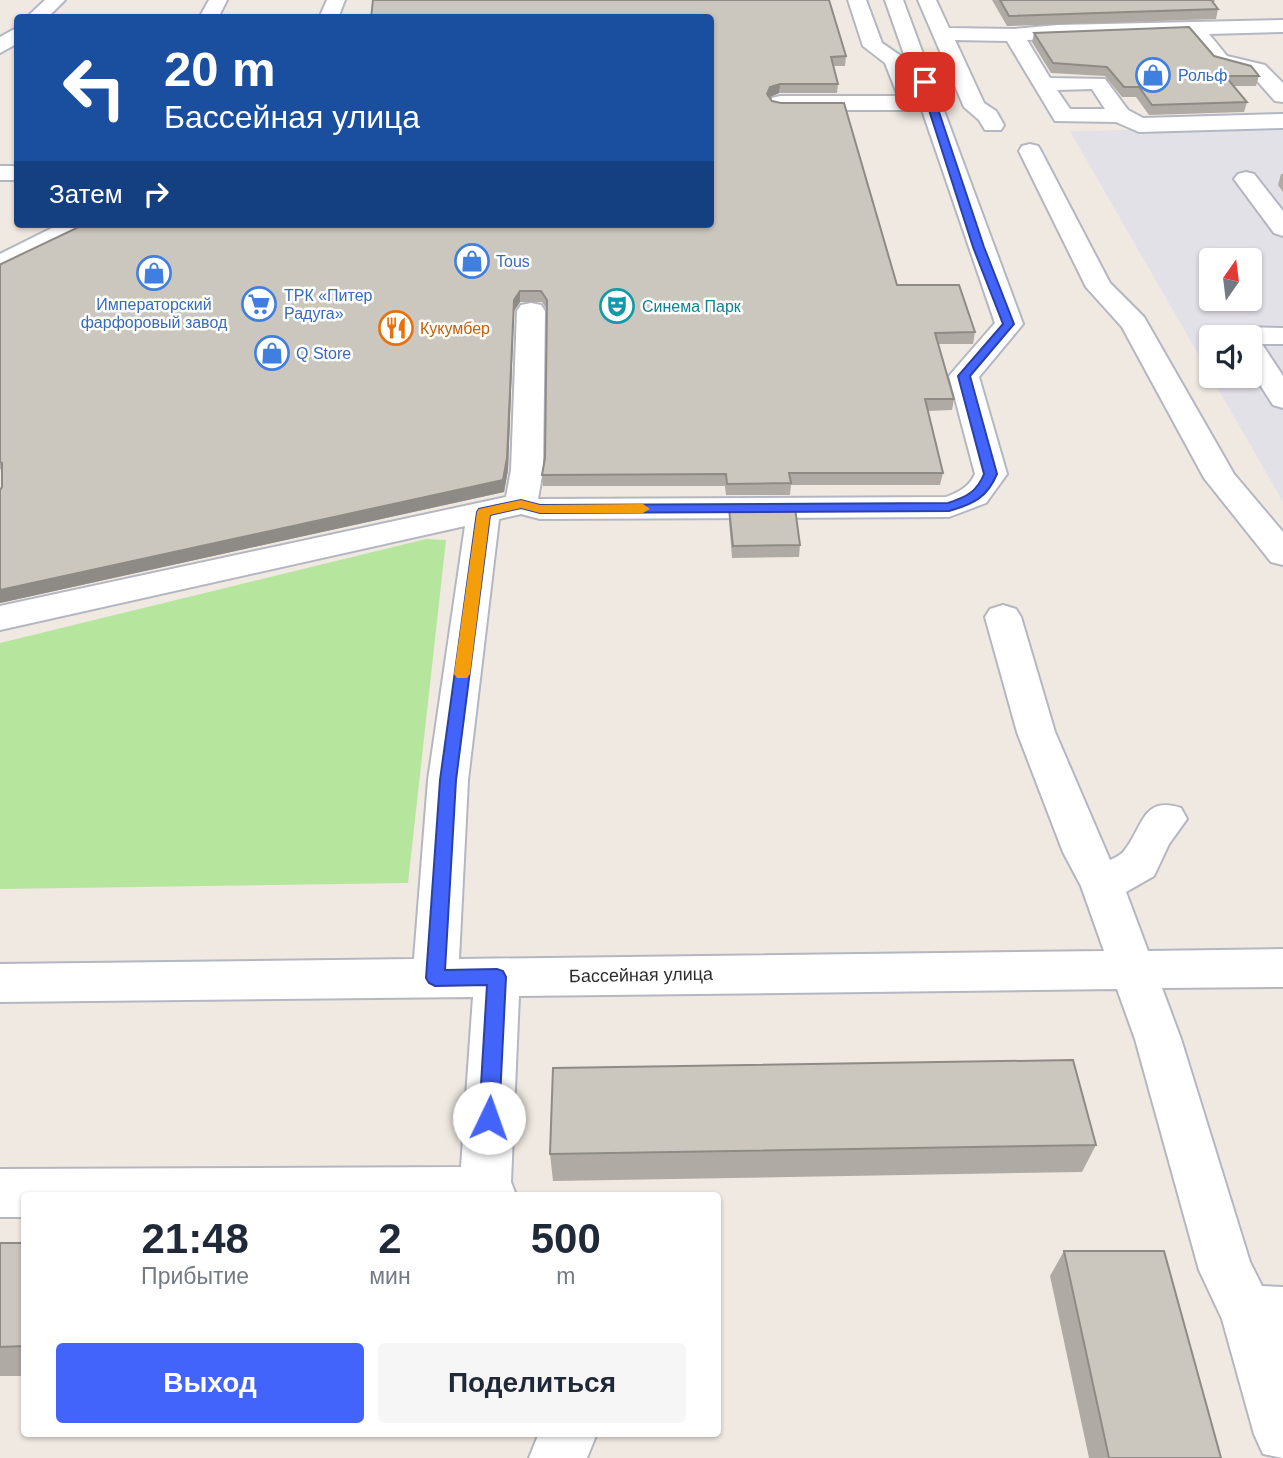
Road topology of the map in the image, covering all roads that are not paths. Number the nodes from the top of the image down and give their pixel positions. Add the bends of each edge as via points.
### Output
1 (56, 0) edge
2 (858, 0) edge
3 (894, 0) edge
4 (928, 0) edge
5 (1226, 7) dead end
6 (40, 14) edge
7 (1283, 26) edge
8 (1244, 27) junction
9 (1195, 30) junction
10 (944, 34) junction
11 (1014, 35) junction
12 (14, 36) edge
13 (0, 47) edge
14 (1283, 70) edge
15 (1044, 84) junction
16 (1283, 96) edge
17 (780, 103) edge
18 (922, 103) junction
19 (1120, 115) junction
20 (1283, 121) edge
21 (993, 125) dead end
22 (1030, 151) dead end
23 (1271, 179) dead end
24 (73, 228) edge
25 (1283, 228) edge
26 (0, 264) edge
27 (531, 311) edge
28 (1262, 336) edge
29 (1283, 336) edge
30 (1262, 366) edge
31 (1283, 399) edge
32 (521, 504) junction
33 (483, 512) junction
34 (1283, 554) edge
35 (1003, 617) dead end
36 (0, 618) edge
37 (1167, 819) dead end
38 (1102, 885) junction
39 (1283, 968) edge
40 (1130, 970) junction
41 (497, 977) junction
42 (435, 978) junction
43 (0, 983) edge
44 (488, 1192) edge
45 (0, 1193) edge
46 (21, 1193) edge
47 (1265, 1314) edge
48 (1274, 1373) edge
49 (1283, 1433) edge
50 (566, 1437) edge
51 (558, 1458) edge

1 - 6 street
2 - 18 street via 873,47 894,60
3 - 18 street
4 - 10 street
5 - 8 street
7 - 8 street
8 - 9 street
8 - 14 street
9 - 11 street
9 - 16 street via 1220,60 1258,69
10 - 11 street
10 - 21 street via 975,107
11 - 15 street
12 - 13 street
15 - 19 street via 1098,83
15 - 19 street via 1063,116
17 - 18 street
18 - 32 street via 1009,324 964,376 991,474 985,488 972,499 949,507 540,509
19 - 20 street via 1139,125
22 - 34 street via 1099,287 1134,323 1220,478
23 - 25 street via 1246,179
24 - 26 street
27 - 32 street via 527,470
28 - 29 street
30 - 31 street
32 - 33 street
33 - 36 street
33 - 42 street via 448,780
35 - 38 street via 1036,732
37 - 38 street via 1139,864
38 - 40 street
39 - 40 street, Бассейная улица
40 - 41 street, Бассейная улица
40 - 47 street via 1158,1039 1226,1270
41 - 42 street, Бассейная улица
41 - 44 street
42 - 43 street, Бассейная улица
45 - 46 street
47 - 48 street
48 - 49 street
50 - 51 street

